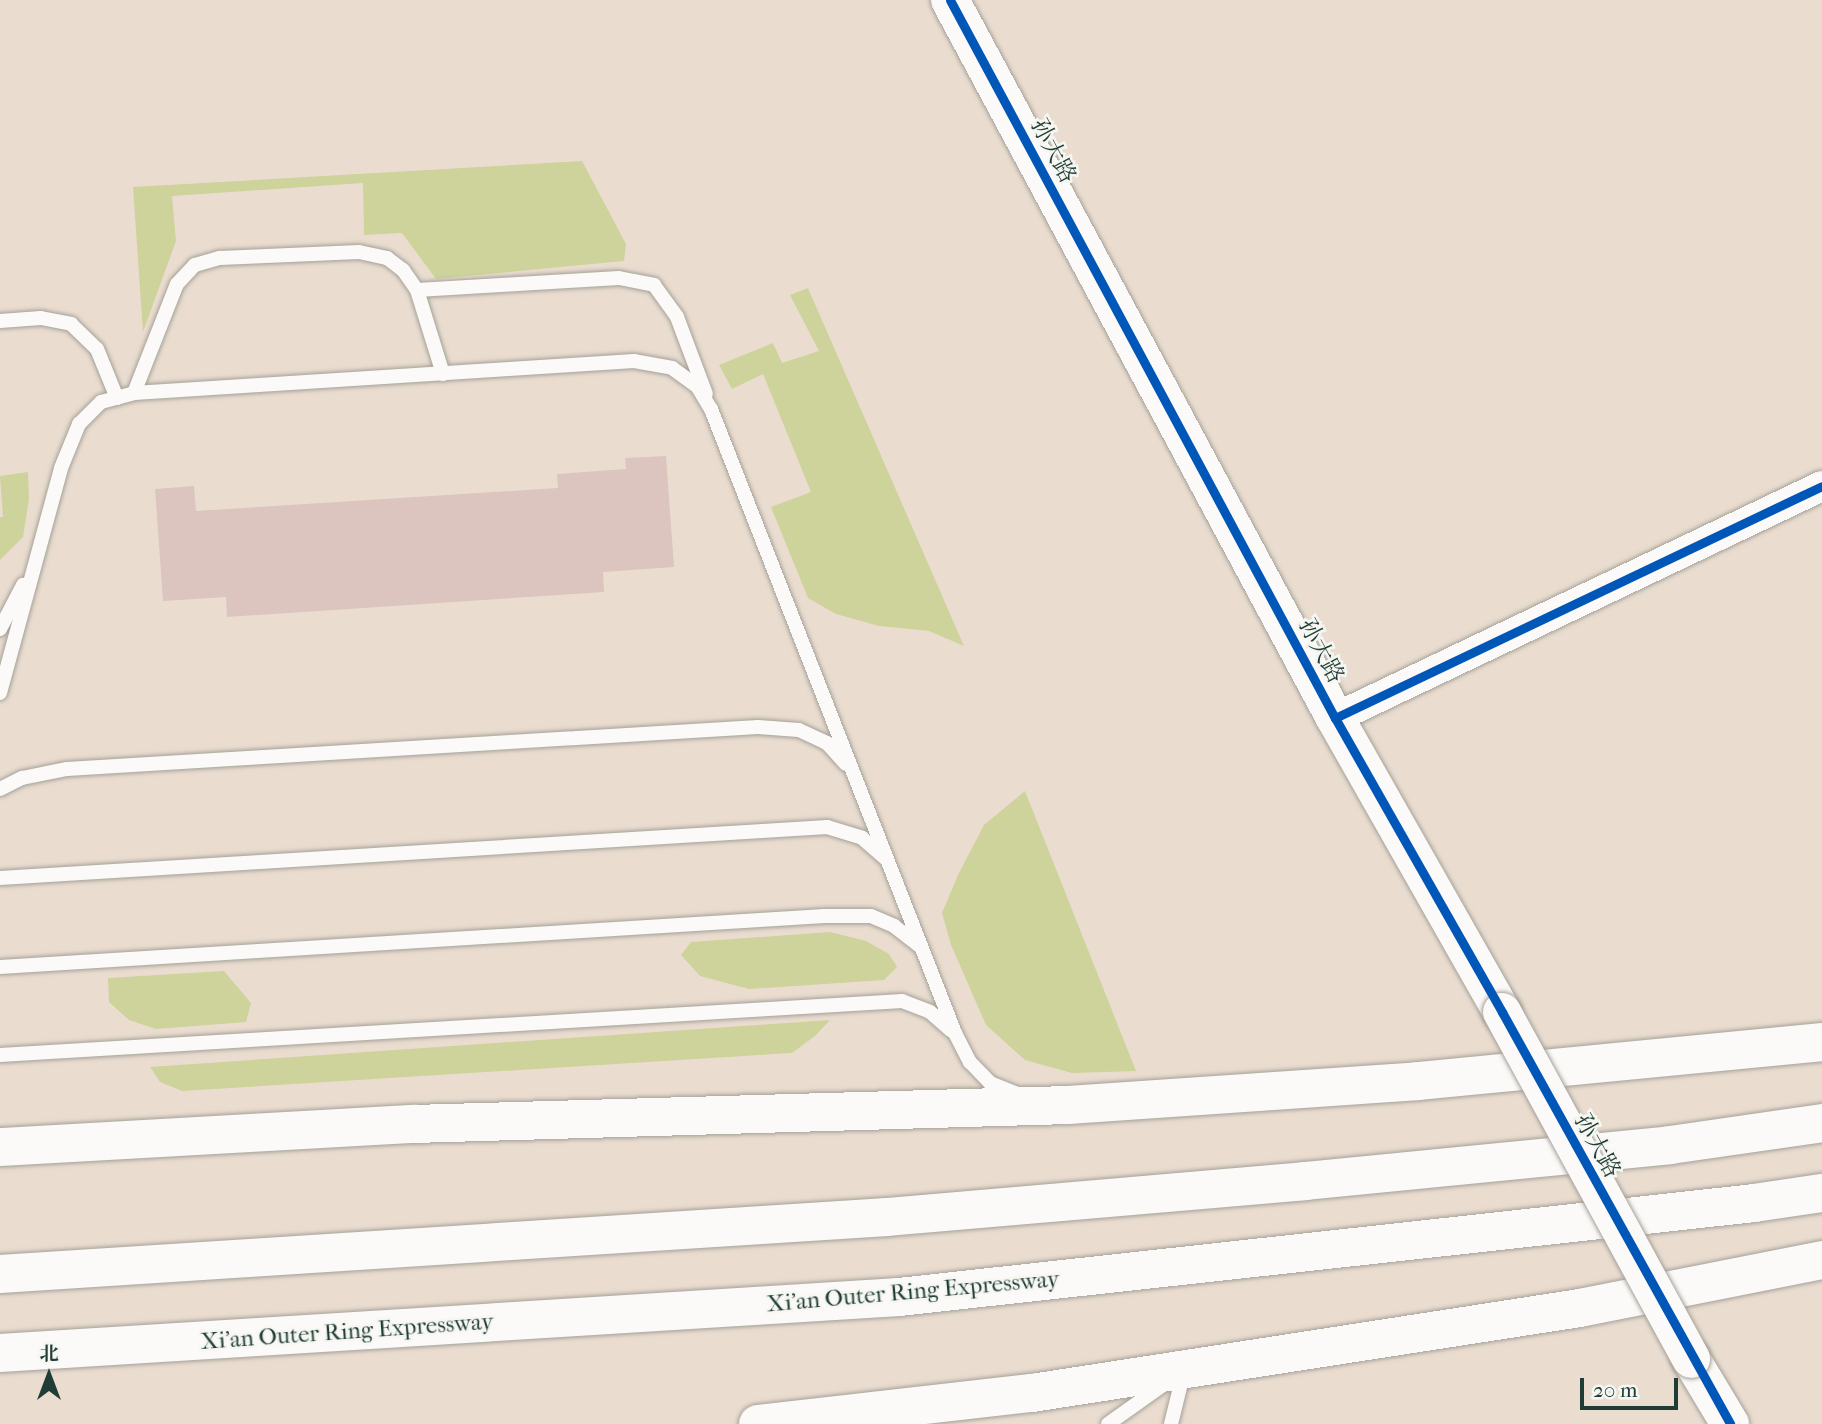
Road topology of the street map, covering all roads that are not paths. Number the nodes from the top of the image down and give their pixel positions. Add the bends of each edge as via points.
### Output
1 (950, 0) edge
2 (417, 290) junction
3 (0, 321) edge
4 (443, 374) junction
5 (134, 393) junction
6 (117, 398) junction
7 (711, 409) junction
8 (1822, 486) edge
9 (36, 559) junction
10 (0, 629) edge
11 (0, 693) edge
12 (1335, 718) junction
13 (852, 770) junction
14 (0, 789) edge
15 (887, 860) junction
16 (0, 878) edge
17 (921, 947) junction
18 (0, 967) edge
19 (955, 1033) junction
20 (1822, 1042) edge
21 (0, 1055) edge
22 (1069, 1105) junction
23 (1822, 1123) edge
24 (0, 1147) edge
25 (1822, 1193) edge
26 (1822, 1260) edge
27 (0, 1274) edge
28 (0, 1353) edge
29 (1185, 1369) junction
30 (916, 1406) junction
31 (758, 1424) edge
32 (878, 1424) edge
33 (1108, 1424) edge
34 (1171, 1424) edge
35 (1730, 1424) edge

1 - 12 main road, 孙大路
2 - 4 lane
2 - 5 lane via 387,258 359,252 220,258 195,265 177,284
2 - 7 lane via 619,278 654,285 677,317
3 - 6 lane via 41,318 71,324 97,349
4 - 5 lane
4 - 7 lane via 634,361 672,368 697,386
5 - 6 lane
6 - 9 lane via 101,402 79,424 61,468
7 - 13 lane
8 - 12 street
9 - 10 lane
9 - 11 lane
12 - 35 main road, 孙大路, bridge
13 - 14 lane via 827,743 799,730 758,727 67,769 22,778
13 - 15 lane
15 - 16 lane via 862,838 827,827
15 - 17 lane
17 - 18 lane via 894,926 871,916 824,916
17 - 19 lane
19 - 21 lane via 930,1012 902,1002
19 - 22 lane via 970,1062 990,1083 1019,1095
20 - 22 main road via 1418,1081
22 - 24 main road via 413,1124
23 - 27 main road via 1643,1148 887,1217
25 - 28 main road, Xi'an Outer Ring Expressway via 899,1297
26 - 29 main road via 1580,1308
29 - 30 main road
29 - 33 lane
29 - 34 lane
30 - 31 main road
30 - 32 lane

